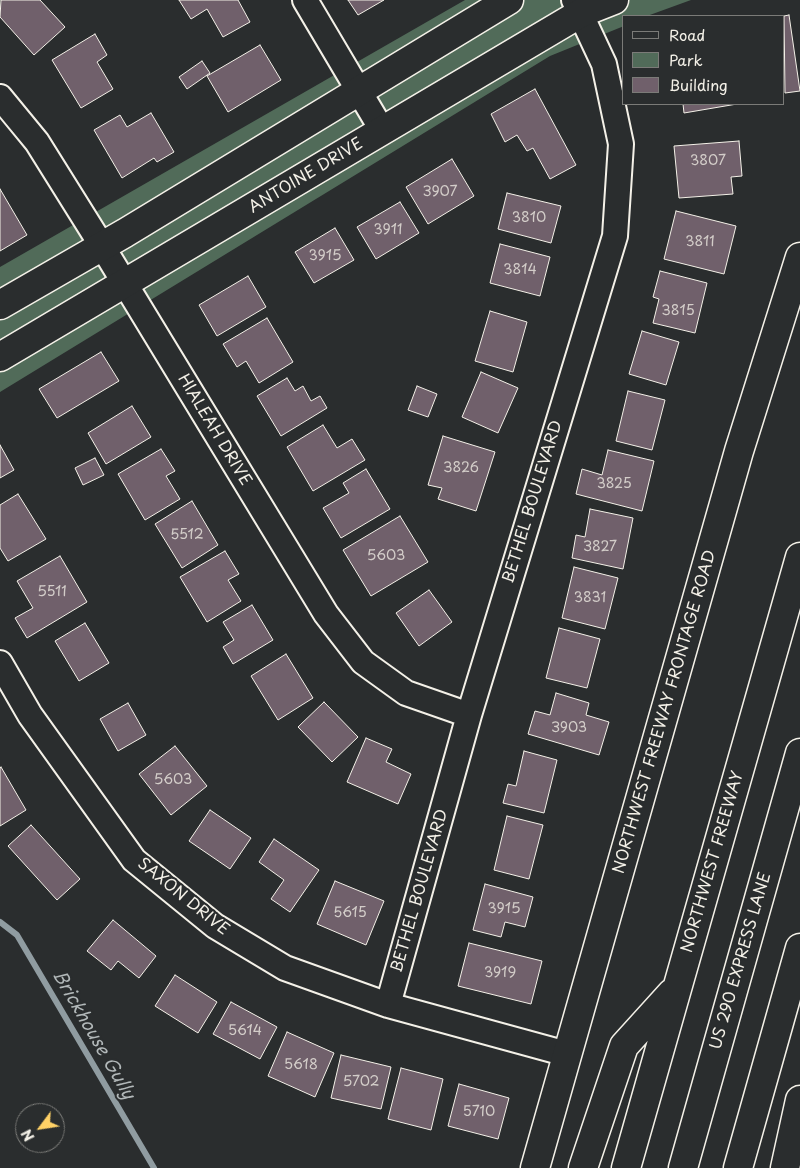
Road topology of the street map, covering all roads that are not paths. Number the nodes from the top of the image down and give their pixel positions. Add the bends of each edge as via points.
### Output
1 (305, 0) edge
2 (509, 0) edge
3 (614, 0) edge
4 (578, 6) edge
5 (359, 91) junction
6 (0, 97) edge
7 (382, 130) junction
8 (102, 246) junction
9 (800, 257) edge
10 (125, 284) junction
11 (0, 305) edge
12 (0, 357) edge
13 (800, 557) edge
14 (0, 662) edge
15 (469, 715) junction
16 (800, 753) edge
17 (800, 948) edge
18 (676, 988) junction
19 (388, 1005) junction
20 (567, 1054) junction
21 (800, 1100) edge
22 (535, 1168) edge
23 (583, 1168) edge
24 (626, 1168) edge
25 (683, 1168) edge
26 (738, 1168) edge
27 (785, 1168) edge

1 - 5 street
2 - 5 main road
3 - 4 main road, ANTOINE DRIVE
4 - 7 main road, ANTOINE DRIVE
4 - 15 street, BETHEL BOULEVARD via 604,64 621,144 615,236
5 - 7 street
5 - 8 main road
6 - 8 street, HIALEAH DRIVE via 37,142
7 - 10 main road, ANTOINE DRIVE
8 - 10 street, HIALEAH DRIVE
8 - 11 main road
9 - 20 main road, NORTHWEST FREEWAY FRONTAGE ROAD via 739,451
10 - 12 main road, ANTOINE DRIVE
10 - 15 street, HIALEAH DRIVE via 326,614 363,662 406,693
13 - 18 main road, NORTHWEST FREEWAY
14 - 19 street, SAXON DRIVE via 30,714 134,860 215,926 285,968
15 - 19 street, BETHEL BOULEVARD
16 - 25 main road, US 290 EXPRESS LANE
17 - 26 main road
18 - 23 main road via 624,1046
18 - 24 main road, NORTHWEST FREEWAY
19 - 20 street, SAXON DRIVE
20 - 22 main road, NORTHWEST FREEWAY FRONTAGE ROAD
21 - 27 main road

